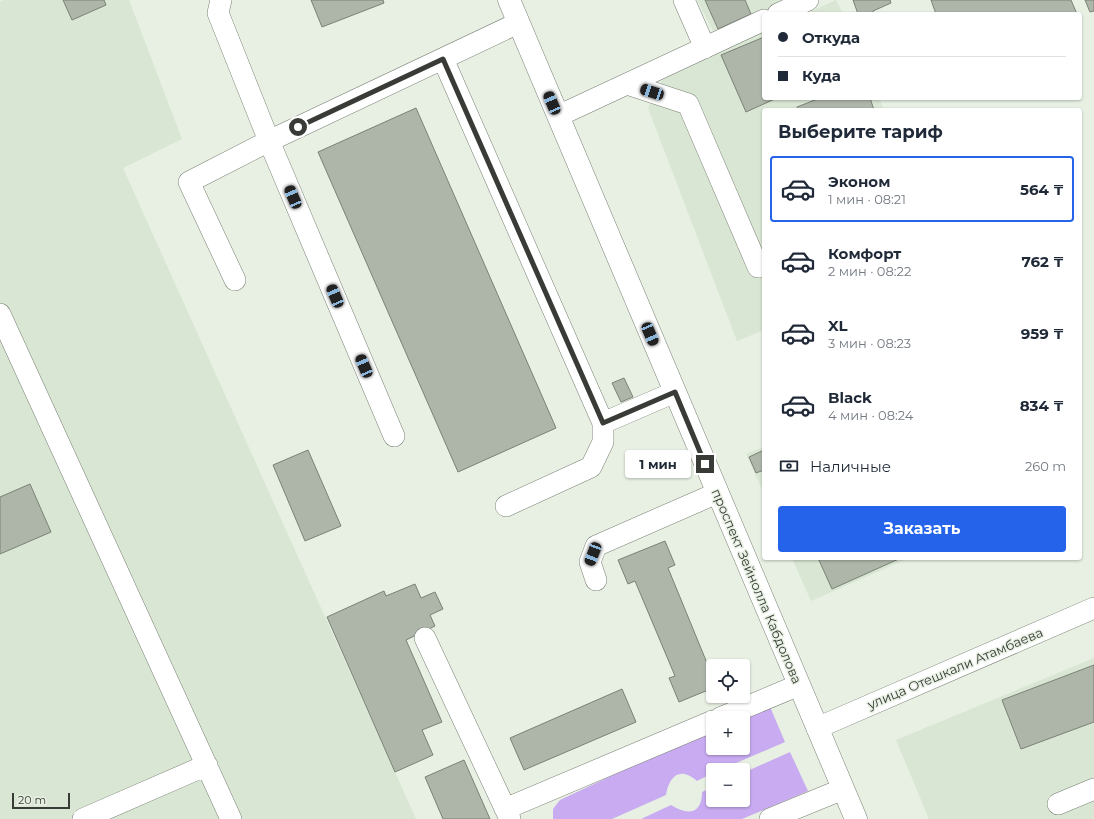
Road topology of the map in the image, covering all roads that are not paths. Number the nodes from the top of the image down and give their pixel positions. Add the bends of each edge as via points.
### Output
1 (221, 0) edge
2 (509, 0) edge
3 (684, 0) edge
4 (808, 0) edge
5 (782, 12) edge
6 (762, 21) edge
7 (518, 23) junction
8 (705, 48) junction
9 (443, 59) junction
10 (627, 84) junction
11 (558, 116) junction
12 (269, 141) junction
13 (758, 267) dead end
14 (235, 280) dead end
15 (0, 314) edge
16 (675, 392) junction
17 (603, 423) junction
18 (394, 436) dead end
19 (717, 493) junction
20 (506, 506) dead end
21 (596, 580) dead end
22 (1094, 608) edge
23 (425, 638) dead end
24 (799, 685) junction
25 (737, 711) edge
26 (706, 724) edge
27 (817, 728) junction
28 (207, 765) junction
29 (843, 789) junction
30 (1094, 789) edge
31 (1058, 804) dead end
32 (508, 814) edge
33 (83, 819) edge
34 (231, 819) edge
35 (770, 819) edge
36 (856, 819) edge

1 - 12 street via 218,13
2 - 7 main road, проспект Зейнолла Кабдолова
3 - 8 street
4 - 5 street
6 - 8 street
7 - 9 street
7 - 11 main road, проспект Зейнолла Кабдолова
8 - 10 street
9 - 12 street
9 - 17 street
10 - 11 street
10 - 13 street via 688,104
11 - 16 main road, проспект Зейнолла Кабдолова
12 - 14 street via 189,182
12 - 18 street
15 - 28 street
16 - 17 street
16 - 19 main road, проспект Зейнолла Кабдолова
17 - 20 street via 603,442 591,467
19 - 21 street via 596,546 590,562
19 - 24 main road, проспект Зейнолла Кабдолова
22 - 27 street, улица Отешкали Атамбаева
23 - 32 street
24 - 25 street
24 - 27 main road, проспект Зейнолла Кабдолова
26 - 32 street
27 - 29 main road, проспект Зейнолла Кабдолова
28 - 33 street
28 - 34 street
29 - 35 street
29 - 36 main road, проспект Зейнолла Кабдолова
30 - 31 street

